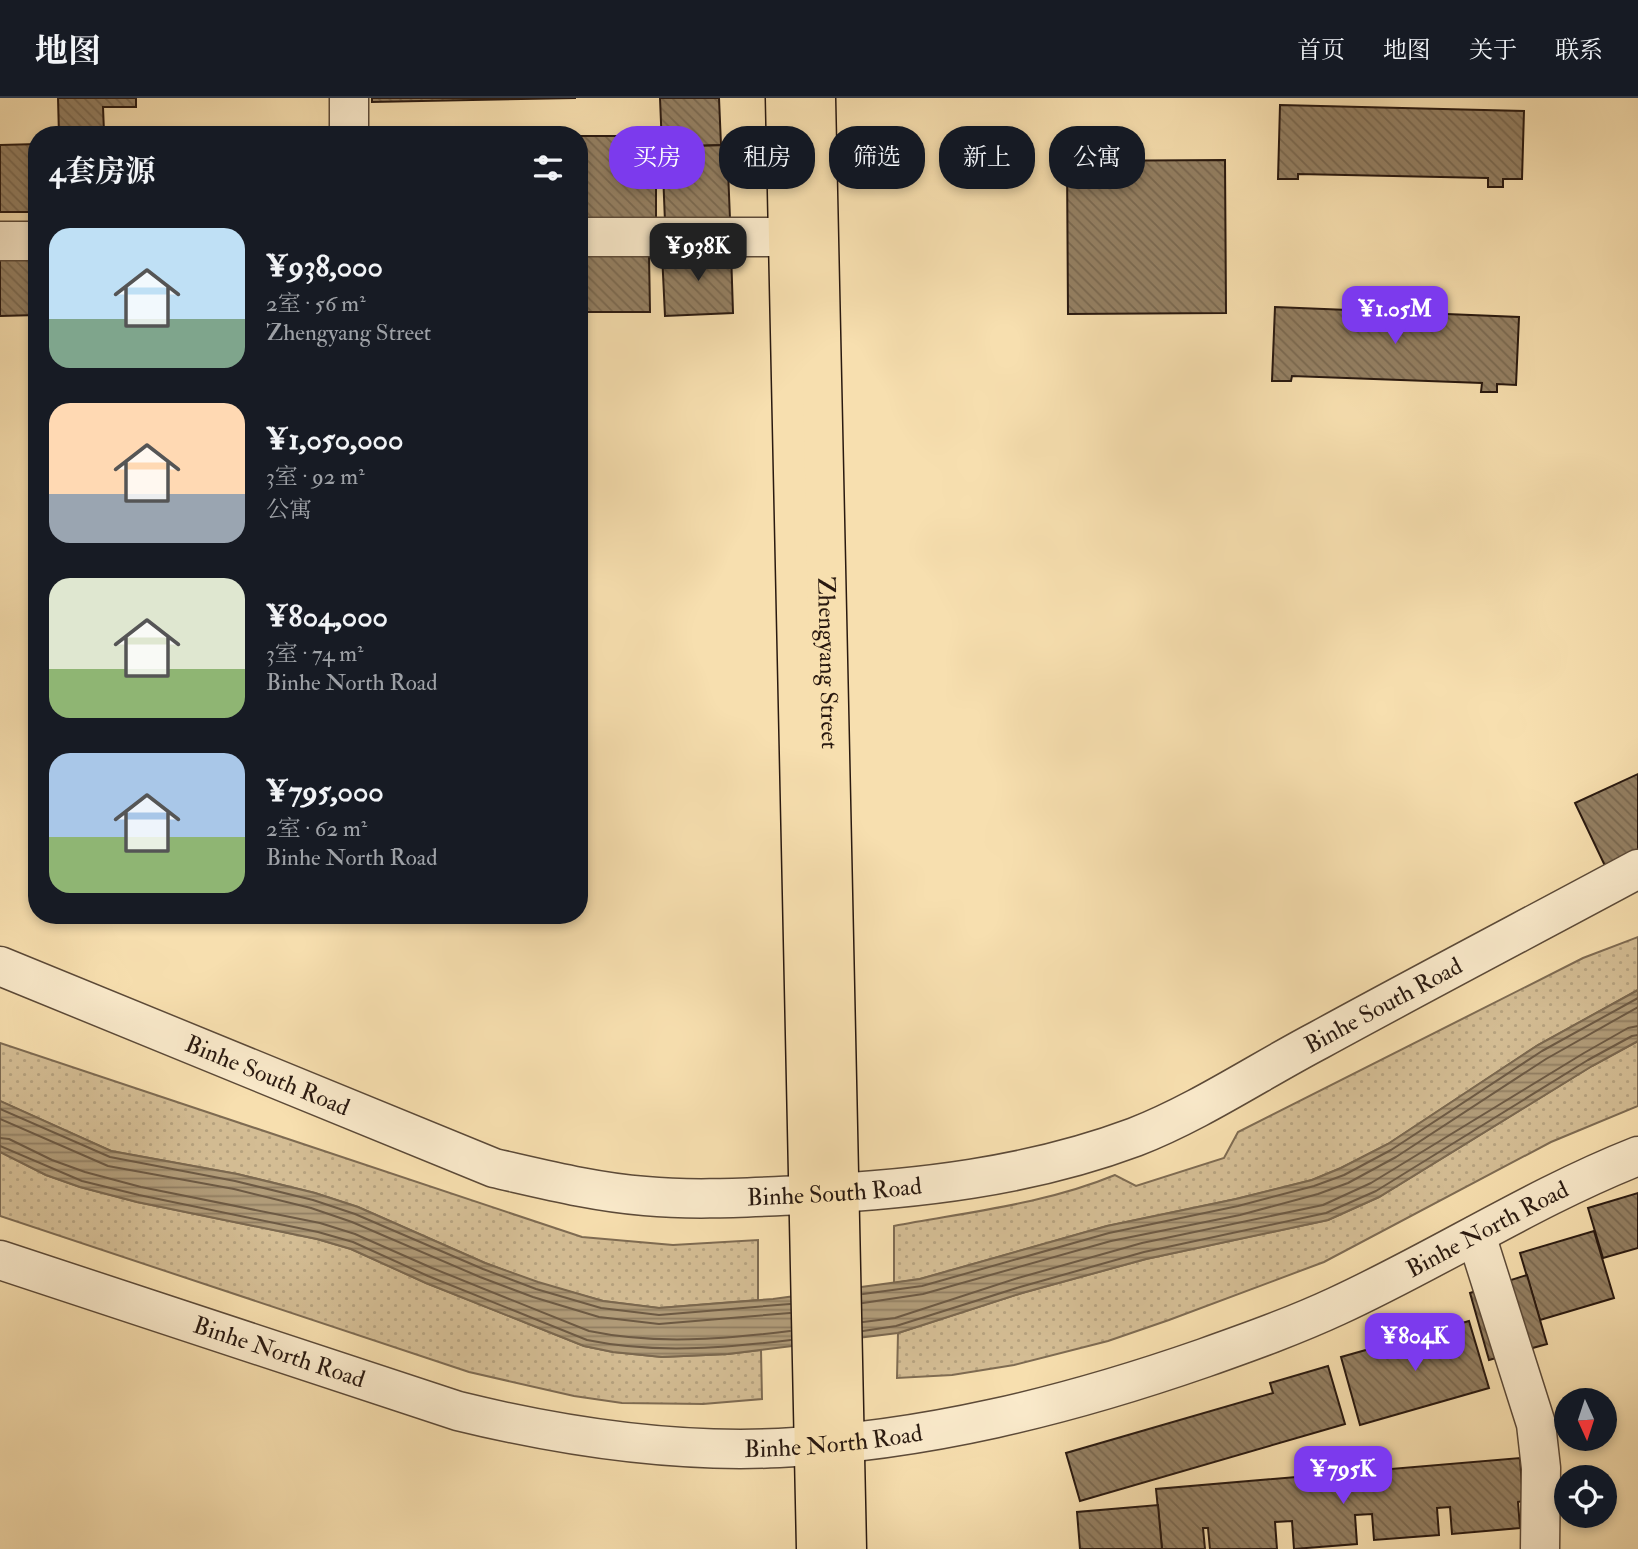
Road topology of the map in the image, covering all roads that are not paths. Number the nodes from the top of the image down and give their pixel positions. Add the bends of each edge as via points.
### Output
1 (349, 98) edge
2 (785, 98) edge
3 (816, 98) edge
4 (349, 126) edge
5 (588, 237) edge
6 (788, 237) junction
7 (0, 241) edge
8 (28, 241) edge
9 (1638, 869) edge
10 (0, 966) edge
11 (1638, 1156) edge
12 (824, 1212) junction
13 (1476, 1235) junction
14 (0, 1260) edge
15 (830, 1444) junction
16 (816, 1549) edge
17 (847, 1549) edge
18 (1540, 1549) edge

1 - 4 street
2 - 6 main road, Zhengyang Street
3 - 12 main road, Zhengyang Street
5 - 6 street
6 - 12 main road, Zhengyang Street
7 - 8 street
9 - 12 street, Binhe South Road via 1200,1106 1138,1135 1074,1158
10 - 12 street, Binhe South Road via 494,1168 644,1196 751,1198
11 - 13 street, Binhe North Road
12 - 15 main road
13 - 15 street, Binhe North Road via 1334,1307 1141,1380 1013,1415
13 - 18 street via 1536,1424 1541,1468
14 - 15 street, Binhe North Road via 445,1407 512,1424 649,1443 733,1448
15 - 16 main road
15 - 17 main road

